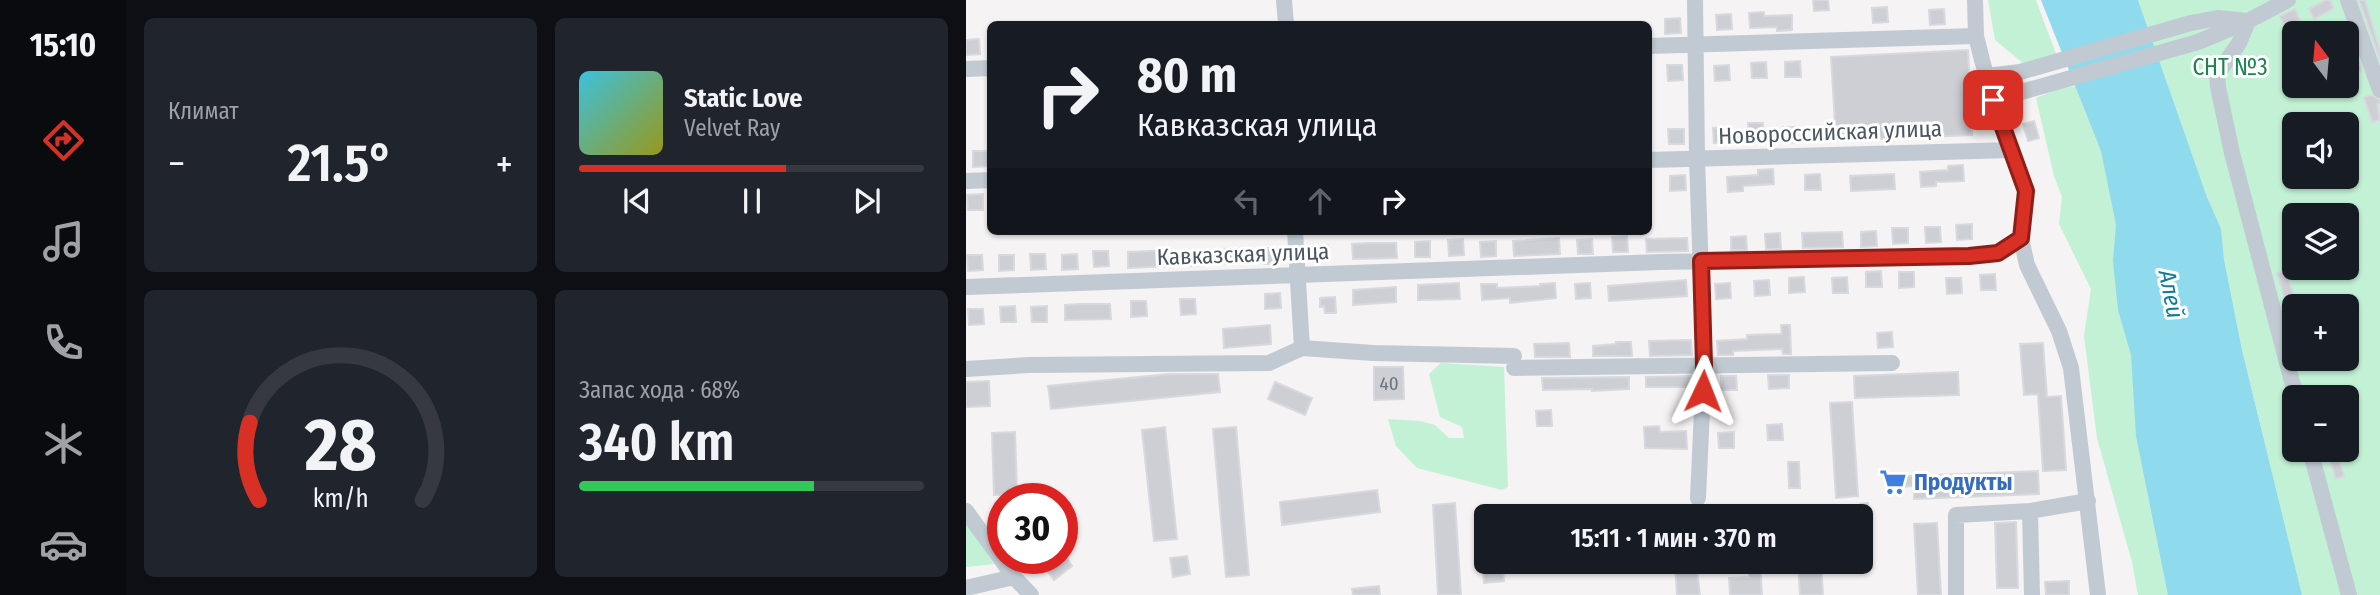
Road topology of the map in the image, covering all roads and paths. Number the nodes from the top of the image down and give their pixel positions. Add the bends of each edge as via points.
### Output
1 (1284, 0) edge
2 (1695, 0) edge
3 (1975, 0) edge
4 (2288, 0) edge
5 (2348, 0) edge
6 (1286, 21) edge
7 (2248, 21) junction
8 (1976, 36) junction
9 (1696, 44) junction
10 (1652, 46) edge
11 (987, 68) edge
12 (966, 69) edge
13 (1987, 76) junction
14 (2380, 90) edge
15 (1993, 100) junction
16 (2012, 150) junction
17 (1697, 158) junction
18 (1652, 160) edge
19 (987, 180) edge
20 (966, 181) edge
21 (1295, 235) edge
22 (2021, 238) junction
23 (1701, 261) junction
24 (1298, 275) junction
25 (966, 287) edge
26 (1302, 348) junction
27 (1892, 363) dead end
28 (1704, 365) junction
29 (966, 369) edge
30 (2294, 385) edge
31 (2313, 462) edge
32 (1698, 498) dead end
33 (2088, 501) junction
34 (966, 511) edge
35 (2030, 511) junction
36 (1014, 577) junction
37 (966, 588) edge
38 (1031, 595) edge
39 (1956, 595) edge
40 (2032, 595) edge
41 (2098, 595) edge
42 (2349, 595) edge

1 - 6 street
2 - 9 street
3 - 8 street
4 - 7 street
5 - 14 street
7 - 13 street via 2218,18 2191,23 2020,72
7 - 15 street via 2196,43
7 - 30 street via 2217,75 2218,87
8 - 9 street
8 - 13 street
9 - 10 street
9 - 17 street
11 - 12 street
13 - 15 street
15 - 16 street
16 - 17 street, Новороссийская улица
16 - 22 street via 2026,191
17 - 18 street, Новороссийская улица
17 - 23 street
19 - 20 street
21 - 24 street
22 - 23 street, Кавказская улица via 1998,253 1979,255
22 - 33 street via 2027,265 2071,368
23 - 24 street, Кавказская улица
23 - 28 street
24 - 25 street, Кавказская улица
24 - 26 street
26 - 28 street via 1514,362
26 - 29 street via 1269,363
27 - 28 street
28 - 32 street
31 - 42 street
33 - 35 street
33 - 41 street
34 - 36 street
35 - 39 street via 1955,515
35 - 40 street
36 - 37 street
36 - 38 street

